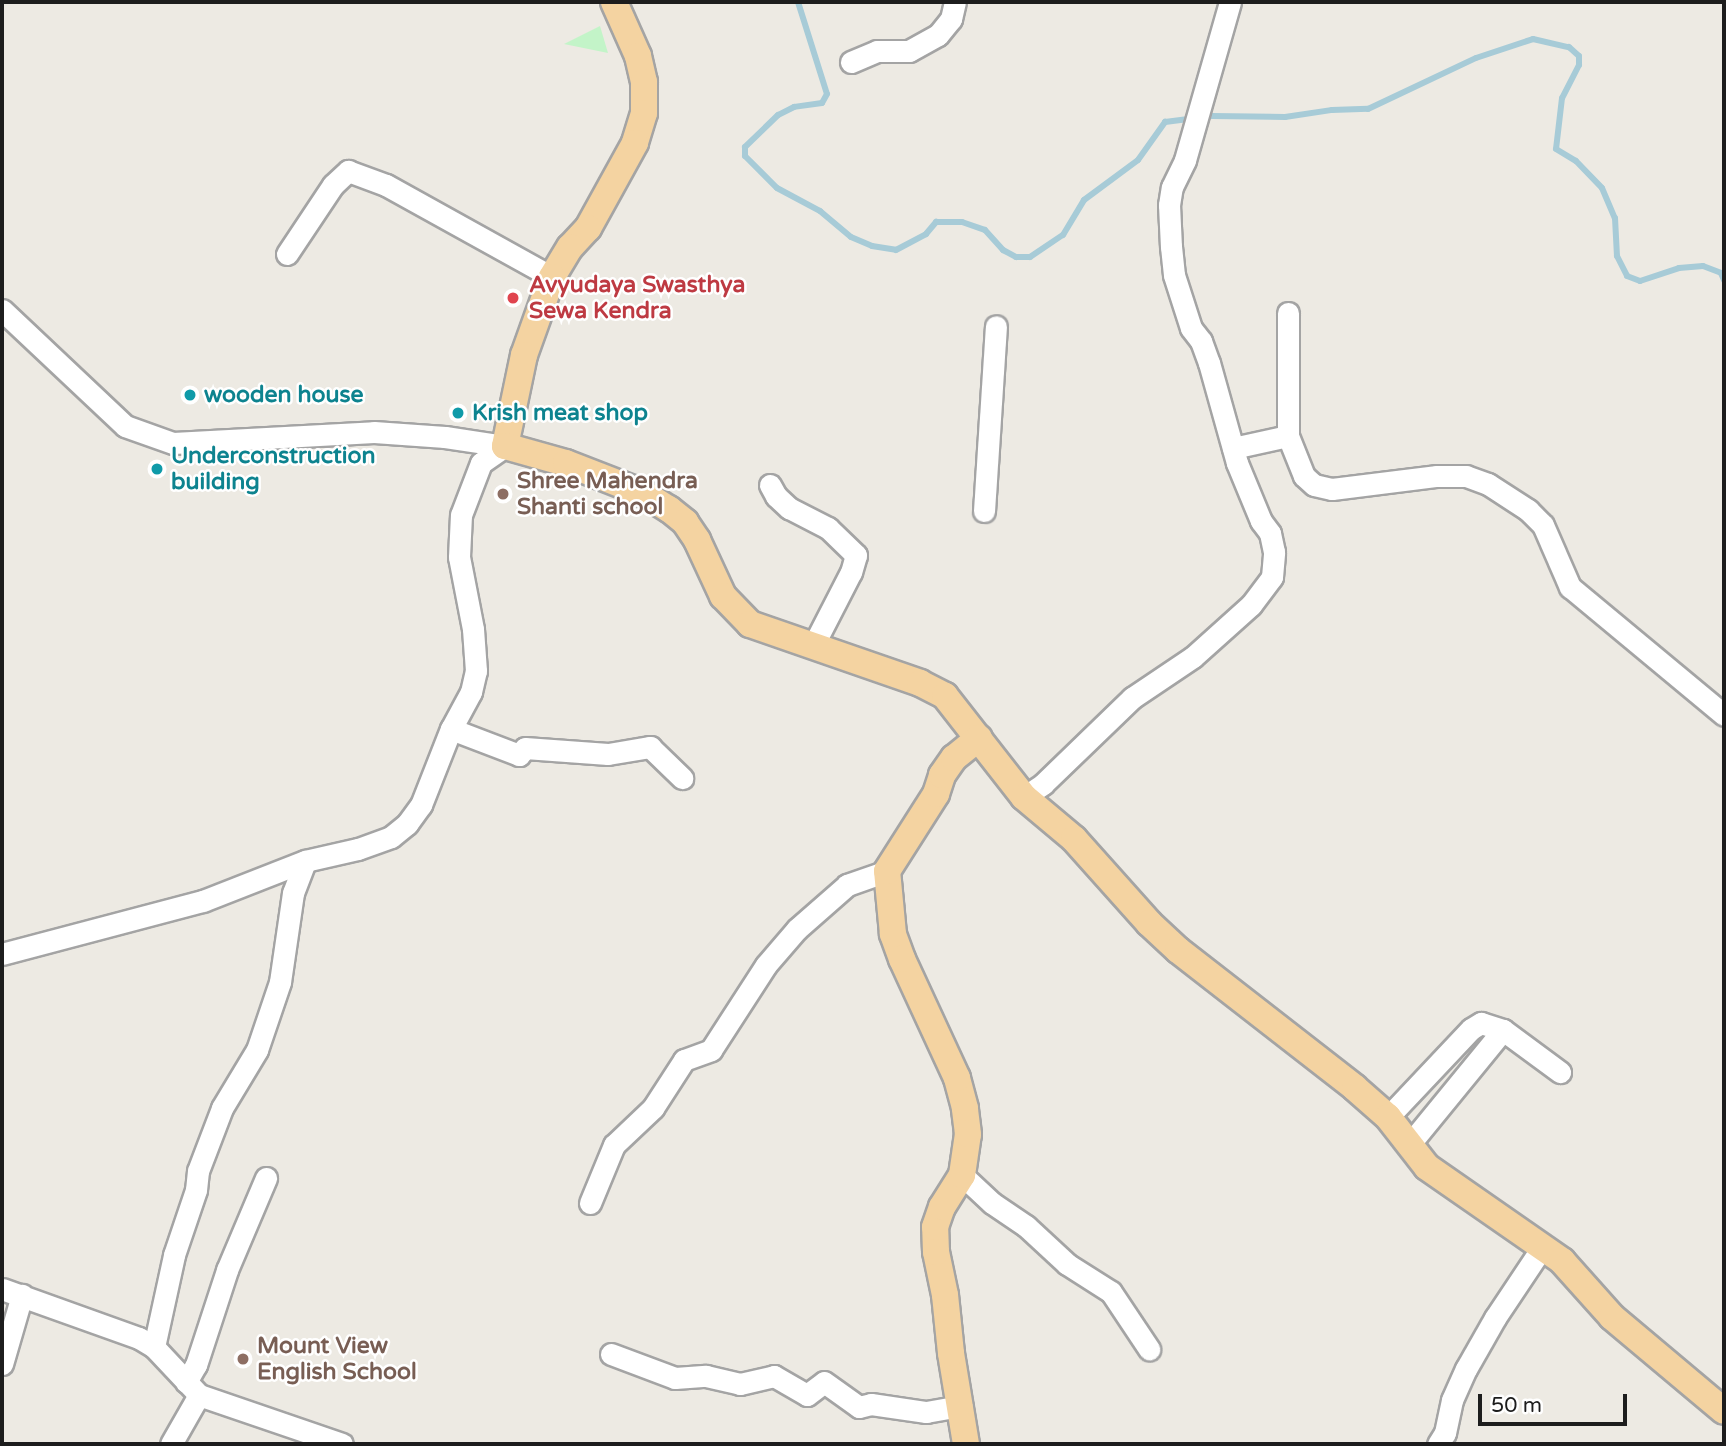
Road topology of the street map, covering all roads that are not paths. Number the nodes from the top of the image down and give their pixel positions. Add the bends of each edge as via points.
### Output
1 (614, 2) edge
2 (955, 2) edge
3 (1230, 2) edge
4 (851, 62) dead end
5 (287, 254) dead end
6 (552, 277) junction
7 (2, 310) edge
8 (1288, 313) dead end
9 (996, 326) dead end
10 (1288, 436) junction
11 (505, 446) junction
12 (1233, 449) junction
13 (770, 485) dead end
14 (984, 511) dead end
15 (814, 644) junction
16 (1724, 715) edge
17 (451, 729) junction
18 (979, 738) junction
19 (682, 778) dead end
20 (1024, 797) junction
21 (305, 861) junction
22 (887, 871) junction
23 (2, 954) edge
24 (1503, 1030) junction
25 (1560, 1072) dead end
26 (1388, 1117) junction
27 (1408, 1146) junction
28 (962, 1175) junction
29 (266, 1178) dead end
30 (590, 1203) dead end
31 (1542, 1246) junction
32 (12, 1292) edge
33 (154, 1348) junction
34 (1149, 1349) dead end
35 (611, 1354) dead end
36 (2, 1364) edge
37 (192, 1388) junction
38 (961, 1406) junction
39 (1724, 1411) edge
40 (171, 1444) edge
41 (342, 1444) edge
42 (966, 1444) edge
43 (1438, 1444) edge

1 - 6 main road via 638,56 644,82 643,113 635,143
2 - 4 street via 951,19 937,35 909,51 877,51
3 - 12 street via 1169,205 1174,275 1191,328 1209,363
5 - 6 street via 348,171 386,185
6 - 11 main road via 524,355
7 - 11 street via 125,426 173,443 374,432
8 - 10 street
9 - 14 street
10 - 12 street
10 - 16 street via 1304,476 1314,485 1332,489 1437,476 1466,476 1488,484 1543,525 1570,587
11 - 15 main road via 566,463 643,493 669,509 697,540 723,596 738,614 750,624
11 - 17 street via 481,463 461,515 459,557 476,671 471,692
12 - 20 street via 1274,552 1272,577 1263,593 1192,657 1132,698
13 - 15 street via 789,508 828,528 856,555
15 - 18 main road via 945,696
17 - 19 street via 519,755 525,748 608,754 650,747
17 - 21 street via 427,793 407,824 358,849
18 - 20 main road
18 - 22 main road via 954,758 942,775 936,793
20 - 26 main road via 1074,839 1178,950
21 - 23 street via 203,901
21 - 33 street via 293,893 280,982 257,1050 222,1108 198,1171
22 - 28 main road via 893,934 957,1078 965,1108 968,1134
22 - 30 street via 847,885 797,929 766,965 711,1050 684,1060 653,1108 614,1145
24 - 25 street
24 - 26 street via 1481,1023 1471,1029
24 - 27 street
26 - 27 main road
27 - 31 main road via 1452,1187
28 - 34 street via 1067,1264 1111,1292
28 - 38 main road via 935,1227
29 - 37 street via 227,1270
31 - 39 main road via 1562,1261 1612,1317
31 - 43 street via 1466,1369
32 - 33 street via 139,1338
32 - 36 street
33 - 37 street
35 - 38 street via 676,1378 706,1376 740,1384 774,1376 807,1395 824,1382 859,1407 871,1404 926,1412
37 - 40 street
37 - 41 street
38 - 42 main road

